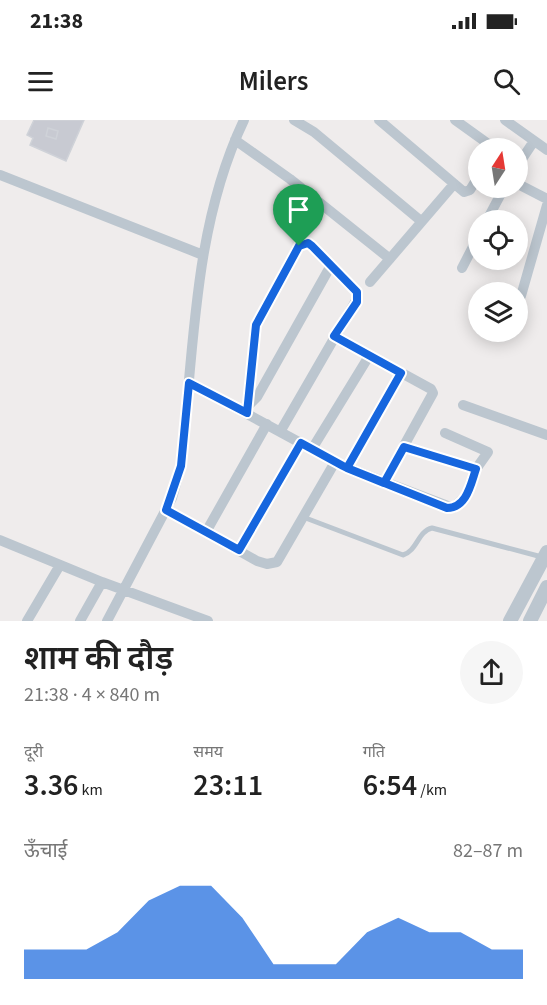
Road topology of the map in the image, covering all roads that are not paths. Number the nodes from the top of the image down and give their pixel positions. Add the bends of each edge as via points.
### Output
1 (244, 120) edge
2 (294, 120) edge
3 (379, 120) edge
4 (455, 120) edge
5 (505, 120) edge
6 (480, 138) edge
7 (235, 140) junction
8 (534, 141) junction
9 (528, 150) edge
10 (547, 150) edge
11 (0, 174) edge
12 (454, 184) junction
13 (528, 190) edge
14 (468, 191) edge
15 (547, 200) edge
16 (547, 205) edge
17 (421, 221) junction
18 (545, 221) edge
19 (203, 255) junction
20 (468, 256) edge
21 (390, 259) junction
22 (330, 267) junction
23 (462, 268) dead end
24 (370, 282) dead end
25 (525, 282) edge
26 (334, 336) junction
27 (369, 356) junction
28 (401, 373) junction
29 (189, 383) junction
30 (463, 405) dead end
31 (247, 410) junction
32 (267, 424) junction
33 (280, 432) junction
34 (445, 433) dead end
35 (547, 435) edge
36 (301, 443) junction
37 (404, 447) junction
38 (312, 449) junction
39 (335, 462) junction
40 (347, 468) junction
41 (476, 469) junction
42 (384, 483) junction
43 (166, 510) junction
44 (303, 517) junction
45 (206, 532) junction
46 (0, 540) edge
47 (239, 550) junction
48 (546, 555) edge
49 (60, 565) junction
50 (102, 582) junction
51 (547, 587) edge
52 (124, 590) junction
53 (27, 621) edge
54 (80, 621) edge
55 (107, 621) edge
56 (208, 621) edge
57 (510, 621) edge
58 (530, 621) edge

1 - 7 street
2 - 17 street via 314,132
3 - 12 street
4 - 6 street
5 - 8 street
7 - 19 street via 217,187
7 - 21 street
8 - 9 street
8 - 10 street
11 - 19 street
12 - 14 street
12 - 17 street
13 - 15 street
16 - 18 street
17 - 21 street
18 - 25 street
19 - 29 street
20 - 23 street
21 - 24 street
22 - 26 street via 358,297
22 - 31 street
22 - 31 street via 308,243 296,250 256,325
26 - 27 street
26 - 33 street
27 - 28 street
27 - 38 street
28 - 37 street via 433,393
28 - 40 street
29 - 31 street
29 - 43 street via 181,466
30 - 35 street
31 - 32 street
32 - 33 street
32 - 45 street
33 - 36 street
34 - 41 street via 488,452
36 - 38 street
36 - 47 street
37 - 41 street
37 - 42 street
38 - 39 street
39 - 40 street
39 - 44 street
40 - 42 street
41 - 42 street via 467,495 453,508
43 - 45 street
43 - 52 street
44 - 47 street via 277,562 267,564
44 - 48 lane via 403,555 432,528
45 - 47 street
46 - 49 street
48 - 57 street
49 - 50 street
49 - 53 street
50 - 52 street
50 - 54 street
51 - 58 street
52 - 55 street
52 - 56 street

